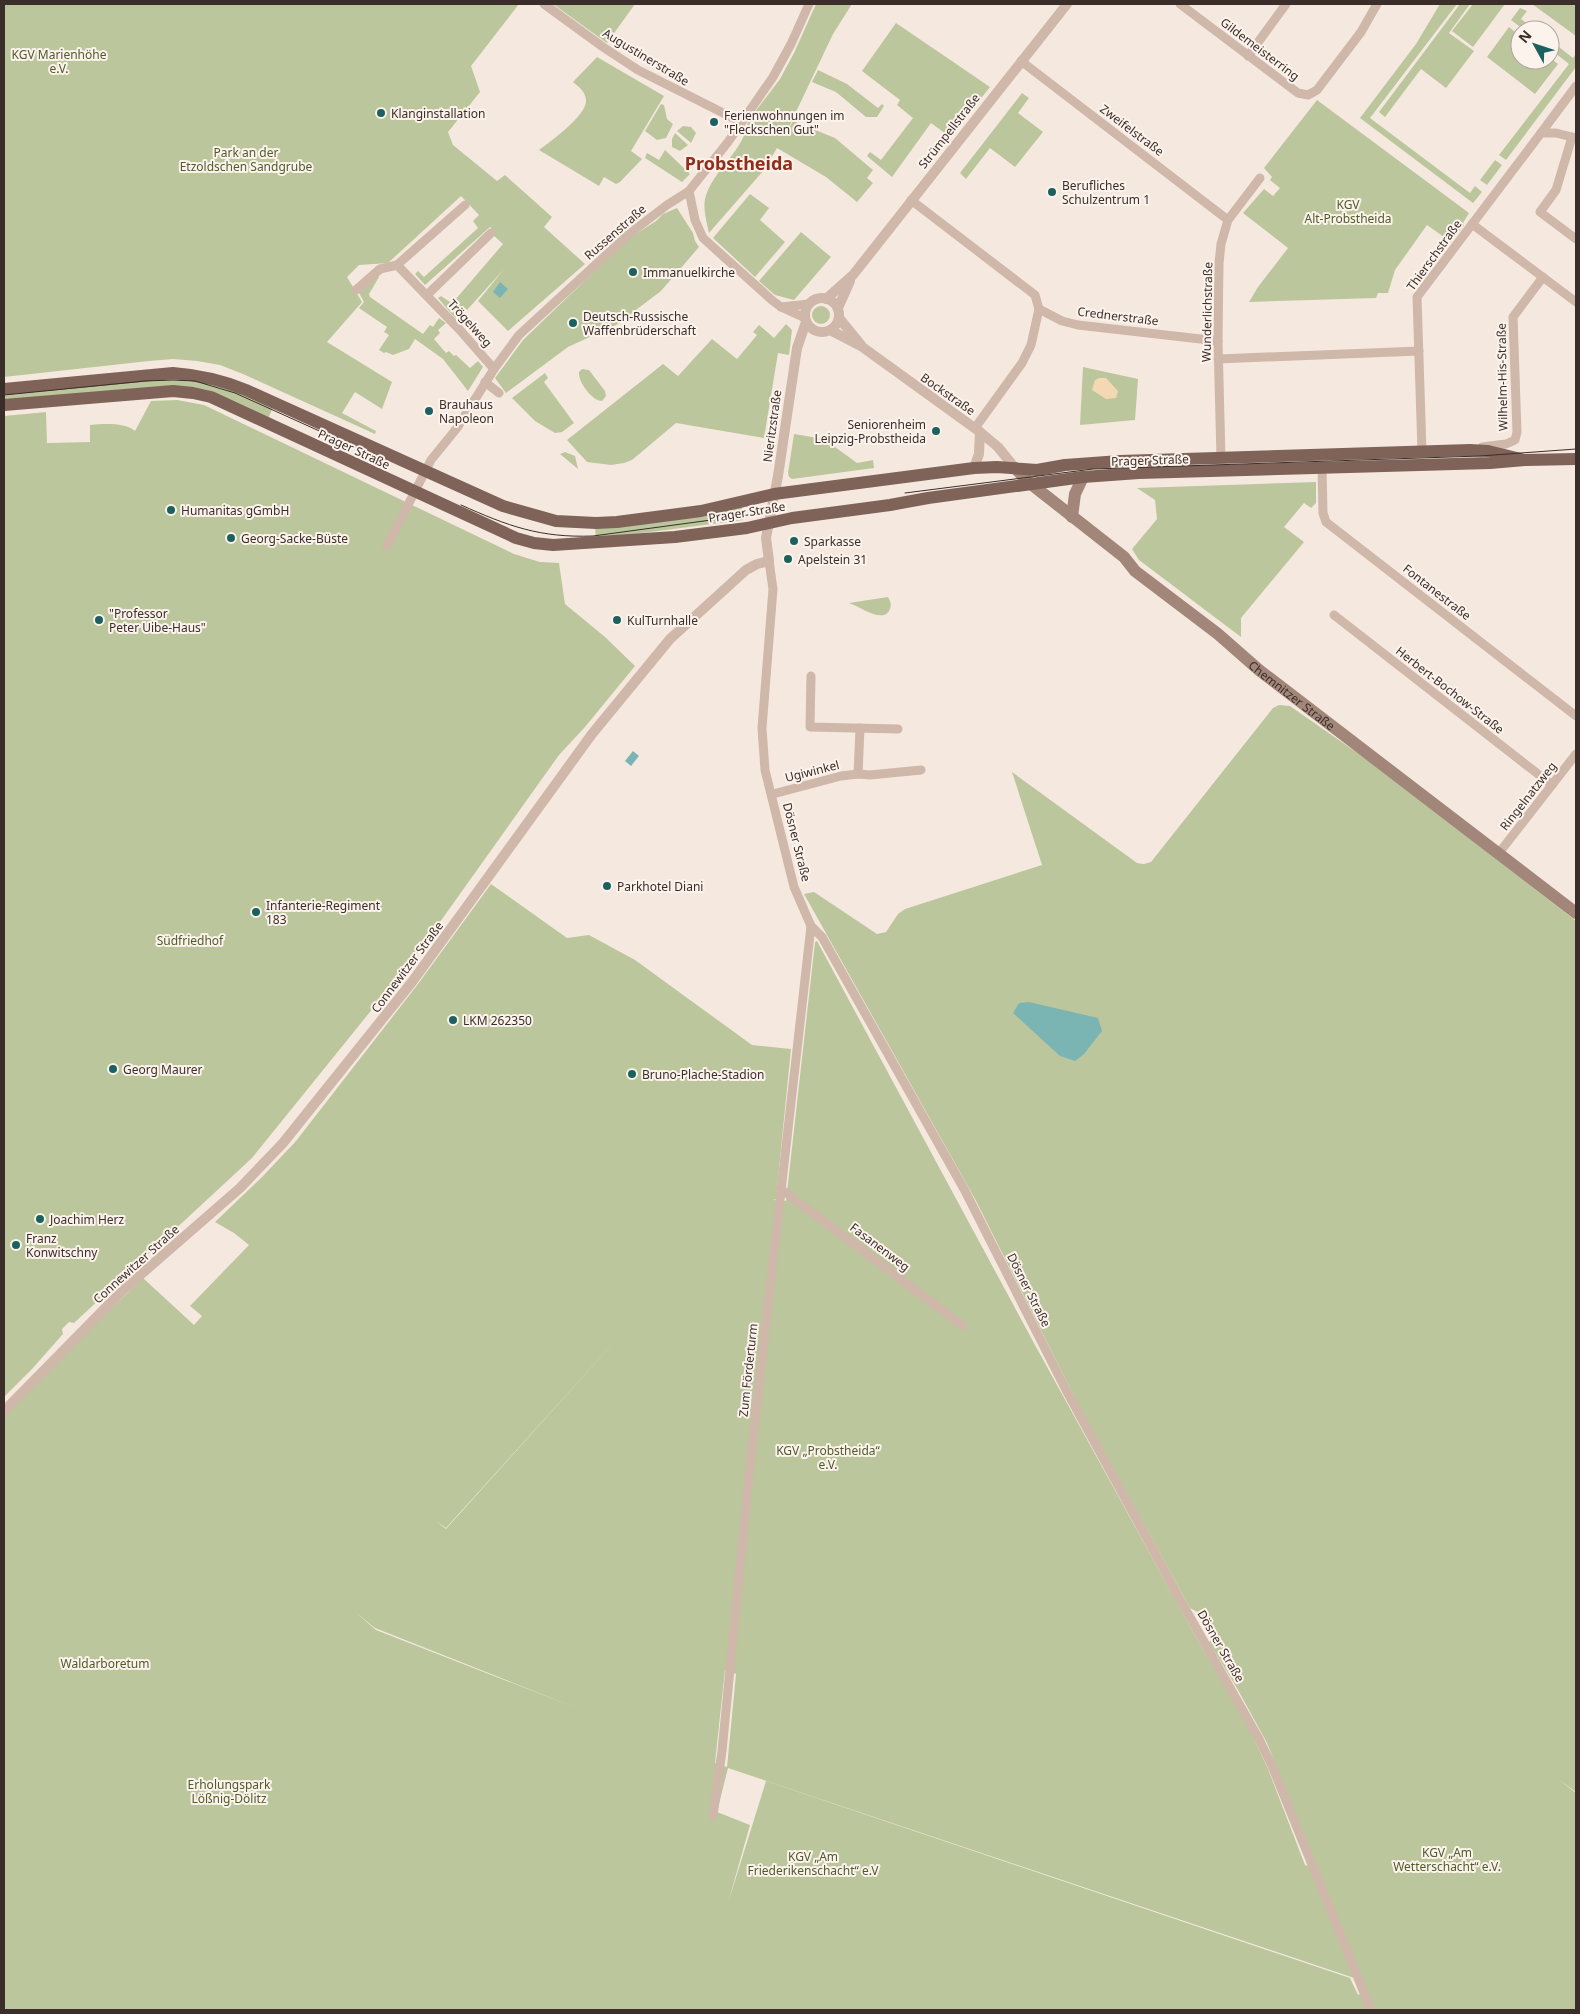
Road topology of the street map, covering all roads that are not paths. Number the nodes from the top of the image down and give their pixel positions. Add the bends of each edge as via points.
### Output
1 (544, 4) edge
2 (809, 4) edge
3 (1067, 4) edge
4 (1180, 4) edge
5 (1286, 4) edge
6 (1377, 4) edge
7 (1248, 56) junction
8 (1021, 61) junction
9 (1576, 86) edge
10 (741, 122) junction
11 (1541, 133) junction
12 (1574, 137) edge
13 (1260, 178) dead end
14 (689, 191) junction
15 (911, 200) junction
16 (466, 205) dead end
17 (1228, 220) junction
18 (1472, 224) junction
19 (491, 233) dead end
20 (1576, 239) edge
21 (397, 265) junction
22 (852, 275) junction
23 (1543, 277) junction
24 (356, 290) dead end
25 (427, 295) junction
26 (826, 299) junction
27 (1576, 302) edge
28 (809, 304) junction
29 (781, 307) junction
30 (1040, 309) junction
31 (838, 313) junction
32 (806, 320) junction
33 (830, 330) junction
34 (816, 332) junction
35 (1218, 341) junction
36 (861, 346) junction
37 (797, 348) junction
38 (1419, 352) junction
39 (1218, 358) junction
40 (494, 369) junction
41 (485, 382) junction
42 (4, 389) edge
43 (499, 393) dead end
44 (4, 405) edge
45 (978, 430) junction
46 (1470, 450) junction
47 (1422, 452) junction
48 (1221, 458) junction
49 (1576, 459) edge
50 (1525, 460) junction
51 (974, 468) junction
52 (1015, 468) junction
53 (1322, 468) junction
54 (425, 471) junction
55 (1083, 477) junction
56 (1031, 484) junction
57 (414, 491) junction
58 (773, 501) junction
59 (1072, 517) junction
60 (769, 523) junction
61 (387, 546) dead end
62 (769, 561) junction
63 (1334, 615) dead end
64 (811, 676) dead end
65 (1576, 716) edge
66 (860, 728) junction
67 (898, 729) dead end
68 (1576, 754) edge
69 (921, 770) dead end
70 (858, 774) junction
71 (1552, 785) junction
72 (773, 794) junction
73 (1499, 853) junction
74 (1576, 912) edge
75 (811, 926) junction
76 (781, 1188) junction
77 (963, 1326) dead end
78 (4, 1411) edge
79 (713, 1816) dead end
80 (1371, 2010) edge

1 - 10 street, Augustinerstraße via 638,70
2 - 10 street, Russenstraße via 773,77
3 - 8 street, Strümpellstraße
4 - 7 street, Gildemeisterring
5 - 7 street
6 - 7 street, Gildemeisterring via 1317,90 1308,95 1298,93
8 - 15 street, Strümpellstraße
8 - 17 street, Zweifelstraße
9 - 11 street, Thierschstraße
10 - 14 street, Russenstraße
11 - 12 street
11 - 18 street, Thierschstraße
12 - 20 street via 1556,190 1540,212
13 - 17 street, Wunderlichstraße
14 - 29 street via 703,238
14 - 40 street, Russenstraße via 629,234 519,335
15 - 22 street, Strümpellstraße
15 - 30 street, Crednerstraße via 1035,296
16 - 21 street
17 - 35 street, Wunderlichstraße via 1219,263
18 - 23 street
18 - 38 street, Thierschstraße via 1416,297
19 - 25 street
21 - 24 street via 380,269
21 - 25 street, Trögelweg
22 - 26 street, Strümpellstraße
22 - 31 street, Strümpellstraße
23 - 27 street
23 - 46 street, Wilhelm-His-Straße via 1513,316 1515,440
25 - 40 street, Trögelweg
26 - 28 street via 817,299
26 - 31 street
28 - 29 street
28 - 32 street
29 - 32 street
30 - 35 street, Crednerstraße via 1062,321 1078,325
30 - 45 street via 1031,345 1022,363
31 - 33 street
31 - 36 street, Bockstraße
32 - 34 street
32 - 37 street, Nieritzstraße
33 - 34 street
33 - 36 street, Bockstraße
34 - 37 street
35 - 39 street, Wunderlichstraße
36 - 45 street, Bockstraße
37 - 58 street, Nieritzstraße
38 - 39 street
38 - 47 street, Thierschstraße
39 - 48 street, Wunderlichstraße
40 - 41 street, Russenstraße
41 - 43 street
41 - 54 street, Russenstraße
42 - 54 main road, Prager Straße via 151,374 196,374 238,386
44 - 57 main road, Prager Straße via 154,392 193,392 230,404
45 - 51 street via 979,454
45 - 52 street, Bockstraße
46 - 47 main road, Prager Straße
46 - 50 main road, Prager Straße
47 - 48 main road, Prager Straße
48 - 52 main road, Prager Straße via 1120,461 1037,470
49 - 50 main road, Prager Straße
50 - 53 main road, Prager Straße
51 - 52 main road, Prager Straße
51 - 58 main road, Prager Straße
52 - 56 main road, Chemnitzer Straße
53 - 55 main road, Prager Straße
53 - 65 street, Fontanestraße via 1326,522
54 - 57 street, Russenstraße
54 - 58 main road, Prager Straße via 511,509 574,523 617,522
55 - 56 main road, Prager Straße
55 - 59 main road via 1075,494
56 - 59 main road, Chemnitzer Straße
56 - 60 main road, Prager Straße
57 - 60 main road, Prager Straße via 516,538 534,543 574,544 675,536
57 - 61 street, Russenstraße
58 - 60 street
59 - 73 main road, Chemnitzer Straße via 1266,676
60 - 62 street via 766,538
62 - 72 street, Dösner Straße via 773,589 762,728 765,770
62 - 78 street, Connewitzer Straße via 746,570 670,639 569,763 412,982 283,1143 240,1188 123,1290
63 - 71 street, Herbert-Bochow-Straße
64 - 66 street via 810,727
66 - 67 street
66 - 70 street, Ugiwinkel
68 - 71 street, Ringelnatzweg
69 - 70 street, Ugiwinkel
70 - 72 street, Ugiwinkel
71 - 73 street, Ringelnatzweg
72 - 75 street, Dösner Straße via 794,887
73 - 74 main road, Chemnitzer Straße
75 - 76 street, Zum Förderturm
75 - 80 street, Dösner Straße via 822,937 964,1189 1071,1398 1259,1739
76 - 77 street, Fasanenweg
76 - 79 street, Zum Förderturm

